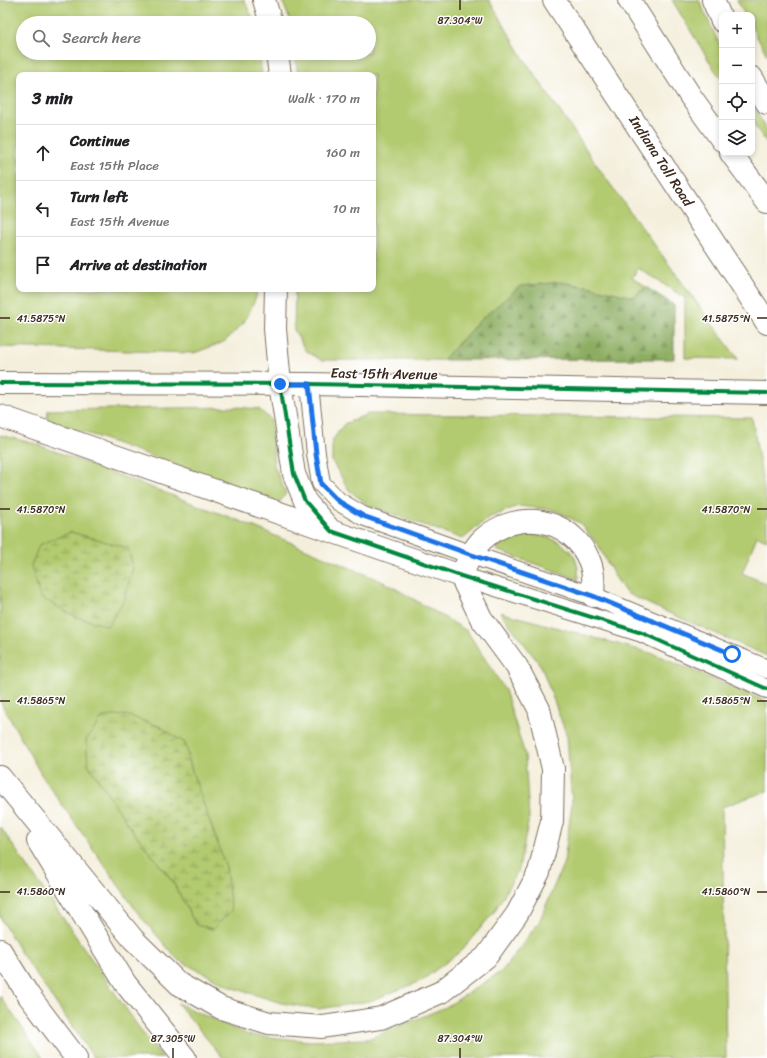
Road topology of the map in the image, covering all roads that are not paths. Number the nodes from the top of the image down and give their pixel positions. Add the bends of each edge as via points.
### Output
1 (264, 0) edge
2 (554, 0) edge
3 (629, 0) edge
4 (713, 0) edge
5 (719, 13) edge
6 (269, 16) edge
7 (278, 60) edge
8 (280, 72) edge
9 (755, 83) edge
10 (767, 103) edge
11 (719, 136) edge
12 (733, 156) edge
13 (767, 202) edge
14 (276, 292) edge
15 (767, 323) edge
16 (0, 383) edge
17 (280, 384) junction
18 (309, 384) junction
19 (767, 392) edge
20 (0, 416) edge
21 (331, 530) junction
22 (472, 555) junction
23 (461, 576) junction
24 (593, 596) junction
25 (767, 669) edge
26 (767, 689) edge
27 (0, 778) edge
28 (0, 950) edge
29 (76, 1058) edge
30 (185, 1058) edge

1 - 6 main road
2 - 15 main road, Indiana Toll Road
3 - 11 main road
4 - 5 main road
7 - 8 main road
9 - 10 main road
12 - 13 main road
14 - 17 main road via 275,329
16 - 17 main road, East 15th Avenue
17 - 18 main road, East 15th Avenue
17 - 21 main road via 294,474 305,501
18 - 19 main road, East 15th Avenue
18 - 22 street via 321,484 338,501 363,516
20 - 21 main road
21 - 23 main road
22 - 23 main road
22 - 24 street
22 - 24 main road via 482,540 497,529 514,522 532,520 550,523 567,532 580,544 589,560 594,578
23 - 26 street via 642,633
23 - 27 main road via 481,618 517,667 539,709 553,769 552,821 539,872 517,914 486,957 435,995 381,1018 322,1027 269,1023 221,1008 179,984 134,939
24 - 25 street
27 - 30 main road via 125,982
28 - 29 main road via 29,996

